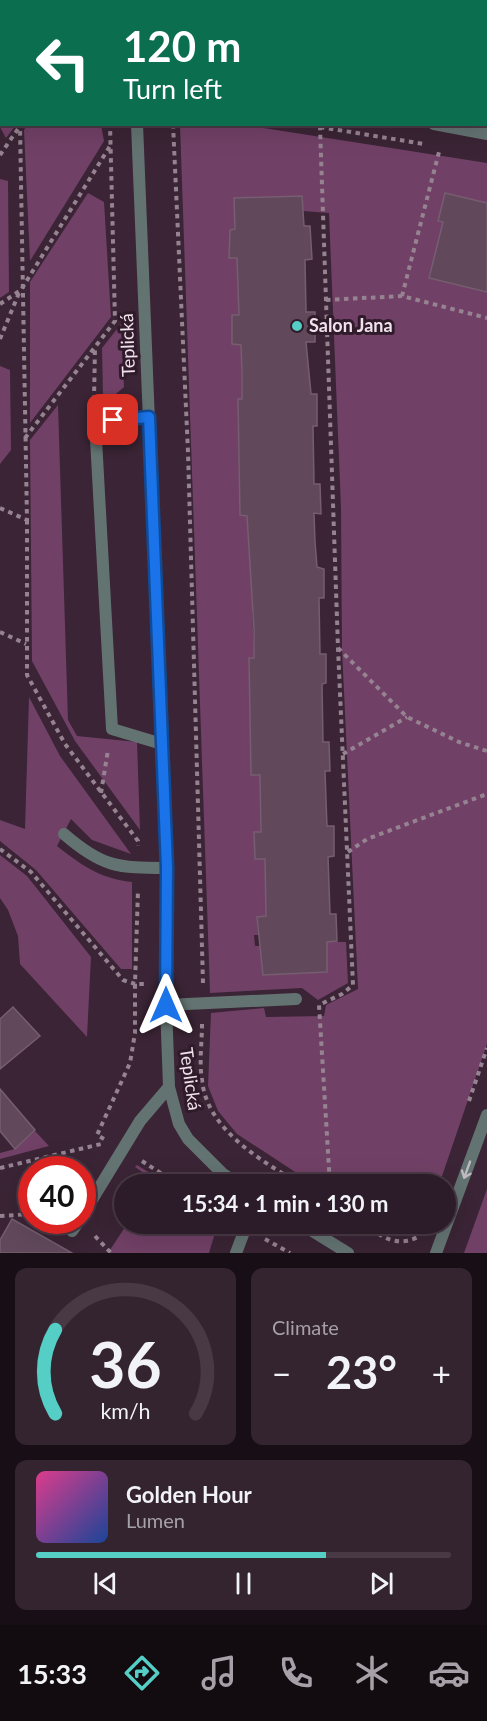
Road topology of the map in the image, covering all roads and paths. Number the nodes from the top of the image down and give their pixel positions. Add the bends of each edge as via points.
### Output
1 (19, 126) edge
2 (20, 126) edge
3 (110, 126) edge
4 (137, 126) edge
5 (173, 126) edge
6 (314, 126) edge
7 (445, 126) edge
8 (320, 127) junction
9 (487, 134) edge
10 (110, 146) junction
11 (440, 147) junction
12 (452, 149) dead end
13 (0, 155) edge
14 (21, 290) junction
15 (402, 296) junction
16 (326, 300) junction
17 (0, 304) edge
18 (487, 318) edge
19 (0, 339) edge
20 (95, 347) junction
21 (149, 417) junction
22 (95, 422) junction
23 (24, 439) junction
24 (0, 508) edge
25 (27, 520) junction
26 (0, 632) edge
27 (26, 644) junction
28 (338, 648) junction
29 (407, 717) junction
30 (112, 729) junction
31 (162, 744) junction
32 (487, 751) edge
33 (343, 754) junction
34 (101, 793) junction
35 (487, 794) edge
36 (64, 834) dead end
37 (0, 849) edge
38 (348, 852) junction
39 (138, 868) junction
40 (167, 868) junction
41 (135, 984) junction
42 (166, 985) junction
43 (296, 999) dead end
44 (202, 1003) junction
45 (166, 1005) junction
46 (170, 1087) junction
47 (487, 1115) edge
48 (0, 1168) edge
49 (223, 1174) edge
50 (284, 1174) edge
51 (329, 1174) edge
52 (96, 1192) edge
53 (18, 1215) edge
54 (0, 1216) edge
55 (244, 1234) edge
56 (317, 1234) edge
57 (379, 1234) edge
58 (407, 1242) dead end
59 (237, 1253) edge
60 (348, 1253) edge
61 (436, 1253) edge

1 - 13 path
2 - 14 path
3 - 10 path
4 - 21 street, Teplická
5 - 42 path via 188,464 203,985
6 - 8 path
7 - 9 street
8 - 11 path
8 - 16 path
10 - 14 path
10 - 20 path via 115,321
11 - 12 path
11 - 15 path
14 - 17 path
14 - 19 path
14 - 23 path
15 - 16 path
15 - 18 path
16 - 28 path
20 - 22 path
20 - 23 path
21 - 22 street
21 - 31 street, Teplická
22 - 30 street
23 - 25 path
24 - 25 path
25 - 27 path
26 - 27 path
27 - 34 path via 27,675 65,744
28 - 29 path
28 - 33 path
29 - 32 path
29 - 33 path
30 - 31 street
30 - 34 path
31 - 40 street, Teplická
33 - 38 path
34 - 39 path via 138,841
35 - 38 path via 367,839
36 - 39 street via 98,860
37 - 41 path via 31,872 123,980
38 - 51 path via 353,985 319,1005
39 - 40 street
39 - 41 path
40 - 42 street, Teplická
41 - 42 path
41 - 48 path via 135,1033 130,1063 97,1135 110,1142
42 - 45 street, Teplická
43 - 44 street
44 - 45 street
44 - 50 path via 202,1082 216,1117 247,1151
45 - 46 street, Teplická
46 - 49 street, Teplická via 179,1124 188,1139
46 - 52 street via 140,1121
47 -> 61 street
53 - 54 path
55 - 59 street
56 - 60 street
57 - 58 path via 392,1242

